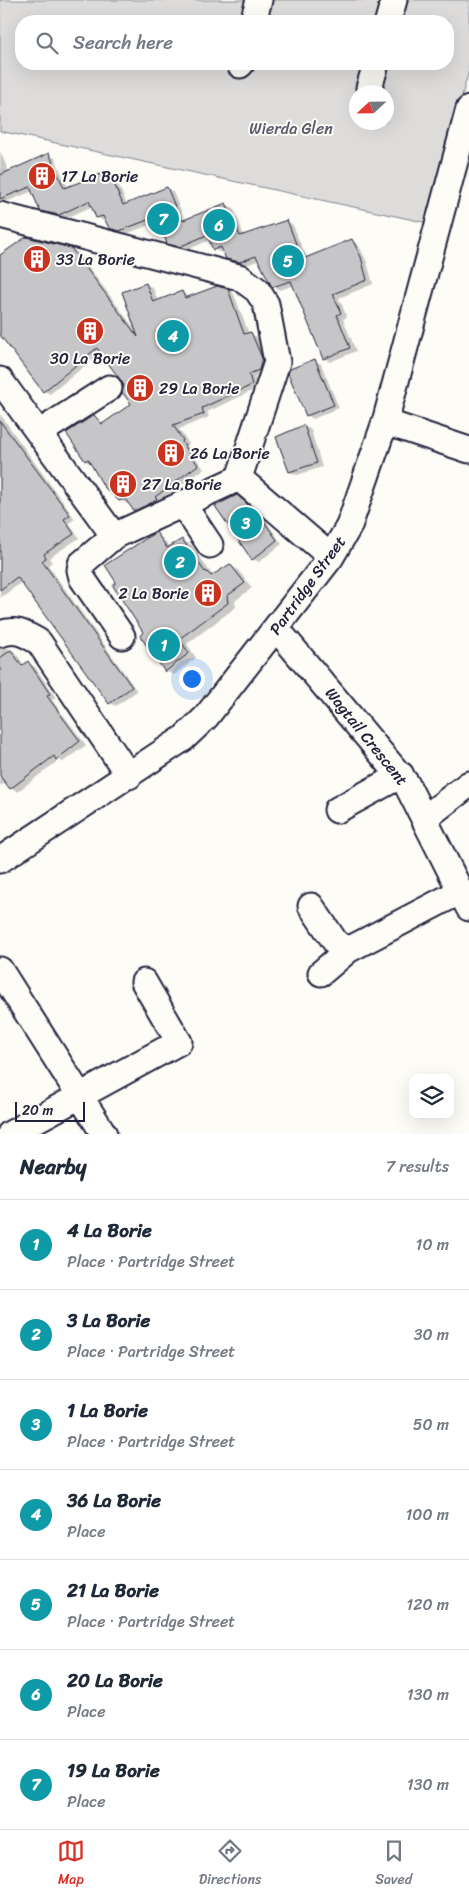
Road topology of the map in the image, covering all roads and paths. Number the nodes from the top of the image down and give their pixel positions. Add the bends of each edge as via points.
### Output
1 (259, 0) edge
2 (394, 0) edge
3 (255, 15) edge
4 (390, 15) edge
5 (374, 70) edge
6 (370, 85) edge
7 (469, 109) edge
8 (0, 215) edge
9 (0, 380) edge
10 (109, 388) dead end
11 (385, 422) junction
12 (39, 433) junction
13 (469, 450) edge
14 (239, 478) junction
15 (182, 503) junction
16 (114, 536) junction
17 (210, 545) dead end
18 (331, 556) junction
19 (276, 628) junction
20 (0, 634) edge
21 (122, 636) dead end
22 (401, 775) junction
23 (129, 776) junction
24 (469, 784) edge
25 (338, 810) dead end
26 (425, 818) junction
27 (0, 860) edge
28 (465, 899) edge
29 (311, 906) dead end
30 (348, 950) junction
31 (0, 970) edge
32 (321, 973) dead end
33 (144, 982) dead end
34 (80, 1096) junction
35 (10, 1134) edge
36 (104, 1134) edge

1 - 3 street
2 - 4 street
5 - 6 street
7 - 11 street, Partridge Street
8 - 14 street via 239,277 257,290 266,304 277,362
9 - 12 street
10 - 12 street
11 - 13 street
11 - 18 street, Partridge Street via 349,526
12 - 16 street
14 - 15 street
14 - 18 street
15 - 16 street
15 - 17 street
16 - 21 street via 81,564 80,570 82,578
18 - 19 street, Partridge Street
19 - 22 street, Wagtail Crescent
19 - 23 street, Partridge Street via 206,717 184,738
20 - 23 street via 20,631 39,642
22 - 25 street
22 - 26 street, Wagtail Crescent
23 - 27 street, Partridge Street
24 - 26 street
26 - 28 street, Wagtail Crescent
28 - 30 street
29 - 30 street via 336,943
30 - 32 street
31 - 34 street
33 - 34 street via 179,1042
34 - 35 street
34 - 36 street

